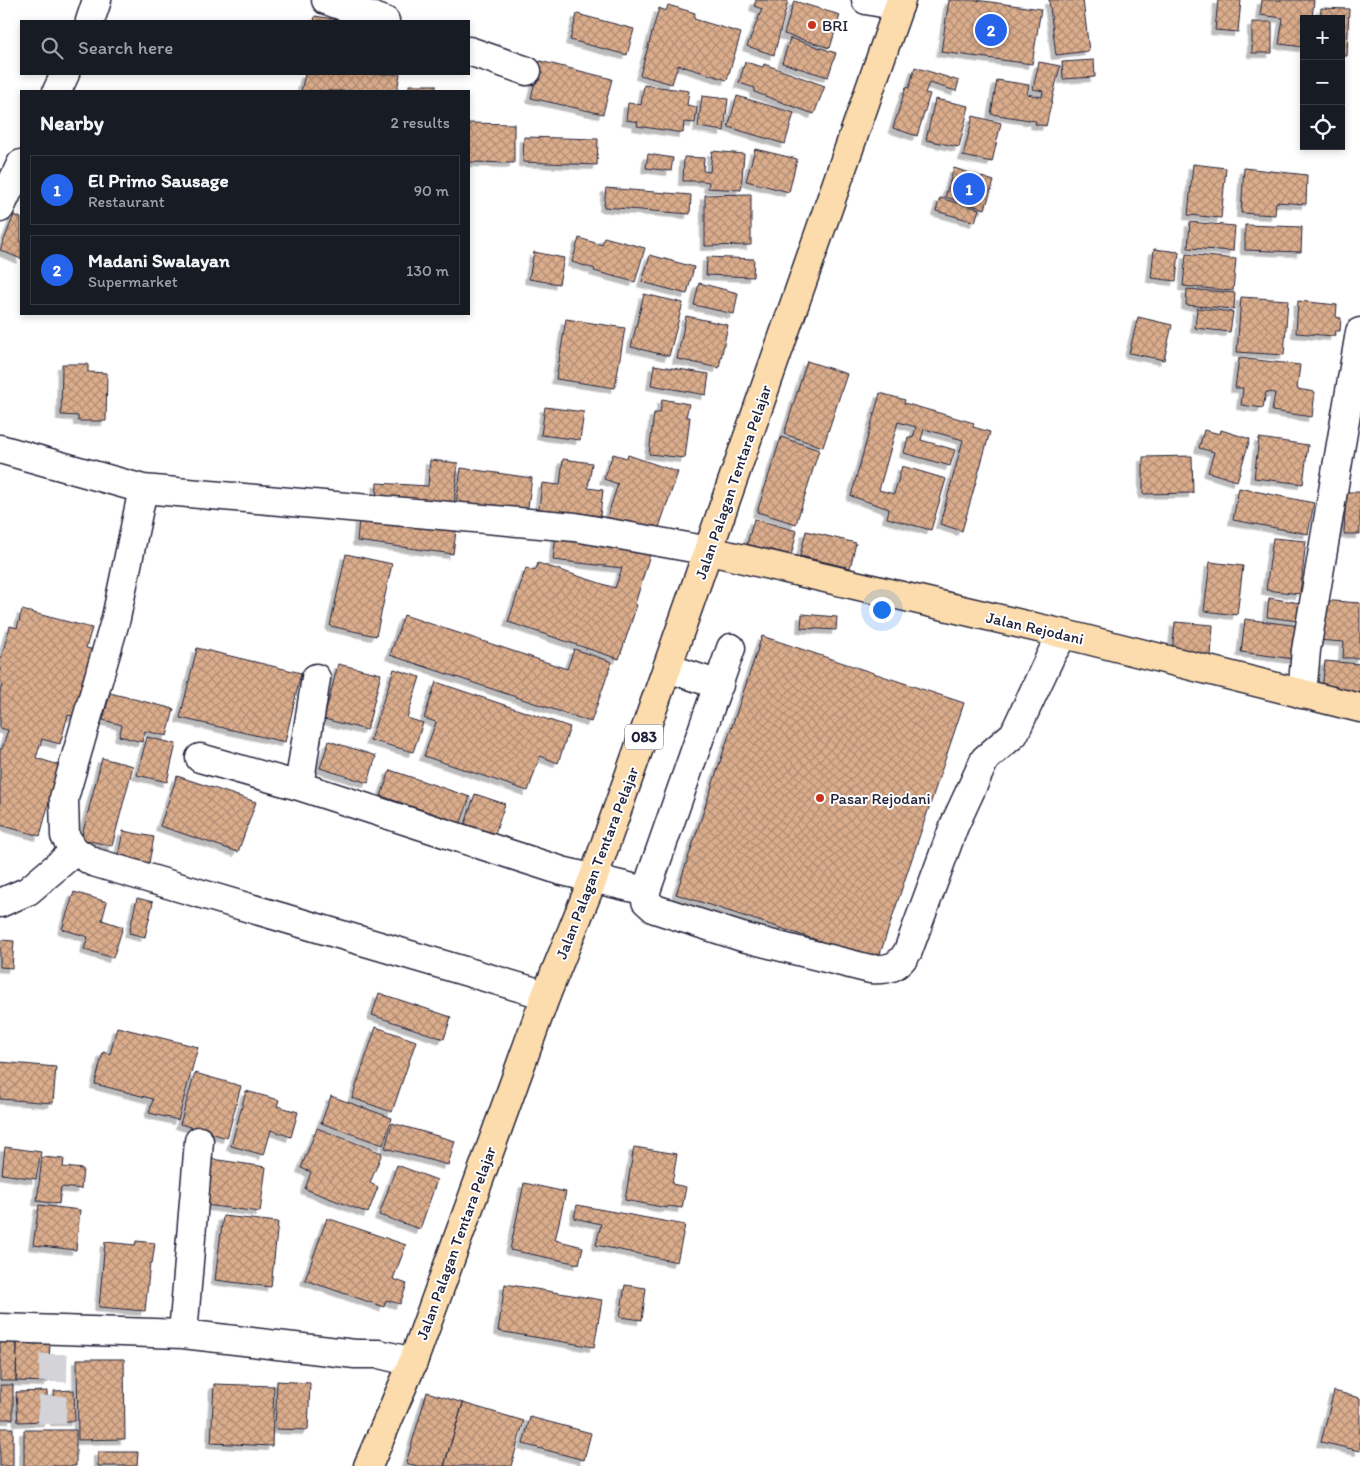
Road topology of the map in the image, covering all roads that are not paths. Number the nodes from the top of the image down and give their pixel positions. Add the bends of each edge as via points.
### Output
1 (97, 0) edge
2 (326, 0) edge
3 (866, 0) edge
4 (900, 3) edge
5 (90, 20) edge
6 (382, 20) edge
7 (470, 51) edge
8 (527, 72) dead end
9 (65, 75) edge
10 (57, 90) edge
11 (20, 166) edge
12 (0, 208) edge
13 (1360, 332) edge
14 (0, 449) edge
15 (143, 489) junction
16 (710, 551) junction
17 (1064, 634) junction
18 (731, 648) dead end
19 (668, 668) junction
20 (316, 678) dead end
21 (719, 685) junction
22 (1302, 694) junction
23 (1360, 708) edge
24 (200, 758) dead end
25 (299, 786) junction
26 (75, 851) junction
27 (593, 879) junction
28 (646, 891) junction
29 (0, 903) edge
30 (546, 995) junction
31 (199, 1141) dead end
32 (0, 1328) edge
33 (182, 1334) junction
34 (413, 1362) junction
35 (368, 1466) edge

1 - 5 street
2 - 6 street
3 - 4 street
4 - 16 main road, Jalan Palagan Tentara Pelajar / 083
7 - 8 street
9 - 10 street
11 - 12 street
13 - 22 street via 1306,650
14 - 15 street
15 - 16 street via 575,527
15 - 26 street via 116,618 64,798 65,836
16 - 17 main road, Jalan Rejodani
16 - 19 main road, Jalan Palagan Tentara Pelajar / 083
17 - 22 main road, Jalan Rejodani
17 - 28 street via 1014,734 985,759 954,826 908,951 900,964 887,970 870,970 742,937 655,909 646,901
18 - 21 street
19 - 21 street
19 - 27 main road, Jalan Palagan Tentara Pelajar / 083
20 - 25 street
21 - 28 street
22 - 23 main road, Jalan Rejodani
24 - 25 street
25 - 27 street
26 - 29 street via 28,891
26 - 30 street via 93,862
27 - 28 street
27 - 30 main road, Jalan Palagan Tentara Pelajar / 083
30 - 34 main road, Jalan Palagan Tentara Pelajar / 083
31 - 33 street
32 - 33 street
33 - 34 street via 379,1354
34 - 35 main road, Jalan Palagan Tentara Pelajar / 083

